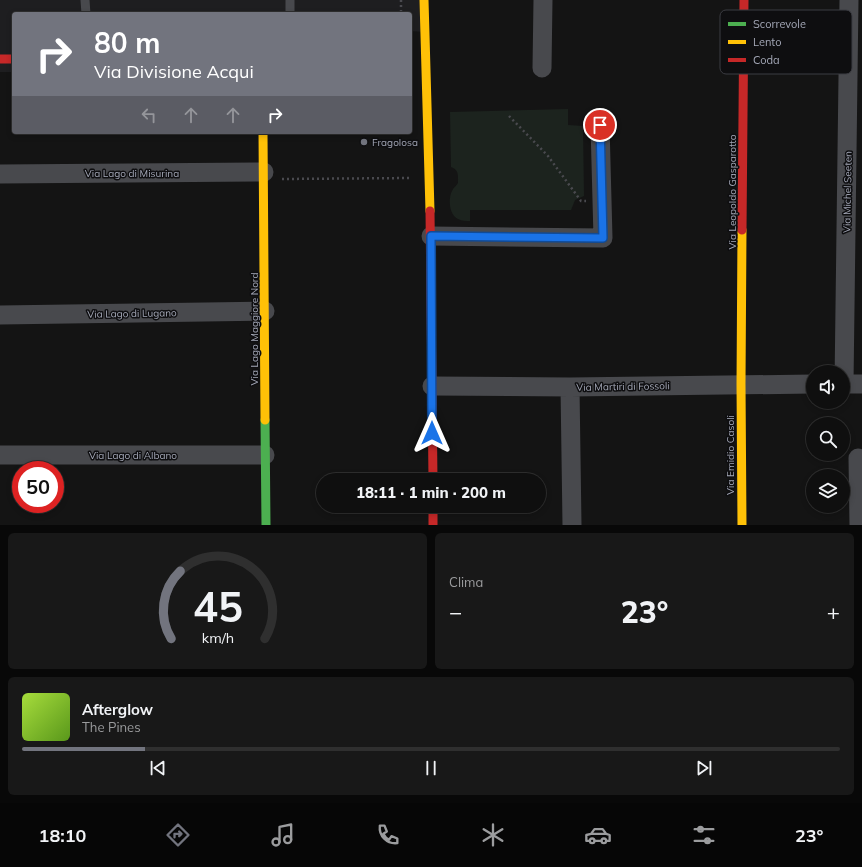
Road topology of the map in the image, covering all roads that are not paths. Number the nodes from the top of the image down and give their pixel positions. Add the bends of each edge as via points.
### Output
1 (85, 0) edge
2 (290, 0) edge
3 (424, 0) edge
4 (543, 0) edge
5 (744, 0) edge
6 (849, 0) edge
7 (744, 10) edge
8 (849, 10) edge
9 (86, 12) edge
10 (290, 12) edge
11 (0, 59) edge
12 (12, 59) edge
13 (542, 68) dead end
14 (743, 74) edge
15 (849, 74) edge
16 (600, 125) dead end
17 (263, 134) edge
18 (0, 174) edge
19 (264, 176) junction
20 (431, 236) junction
21 (265, 311) junction
22 (0, 315) edge
23 (850, 365) edge
24 (741, 384) junction
25 (806, 384) edge
26 (432, 386) junction
27 (570, 387) junction
28 (265, 454) junction
29 (0, 455) edge
30 (858, 458) dead end
31 (433, 473) edge
32 (433, 513) edge
33 (266, 525) edge
34 (433, 525) edge
35 (572, 525) edge
36 (742, 525) edge
37 (859, 525) edge

1 - 9 lane
2 - 10 lane
3 - 20 street via 421,32
4 - 13 street
5 - 7 street, Via Leopoldo Gasparotto
6 - 8 street, Via Michel Seeten
11 - 12 street
14 - 24 street, Via Leopoldo Gasparotto
15 - 23 street, Via Michel Seeten
16 - 20 street via 603,238
17 - 19 street, Via Lago Maggiore Nord
18 - 19 street, Via Lago di Misurina
19 - 21 street, Via Lago Maggiore Nord
20 - 26 street
21 - 22 street, Via Lago di Lugano
21 - 28 street, Via Lago Maggiore Nord
24 - 25 street, Via Martiri di Fossoli
24 - 27 street, Via Martiri di Fossoli
24 - 36 street, Via Emidio Casoli
26 - 27 street, Via Martiri di Fossoli
26 - 31 street
27 - 35 street
28 - 29 street, Via Lago di Albano
28 - 33 street, Via Lago Maggiore Nord
30 - 37 street
32 - 34 street

